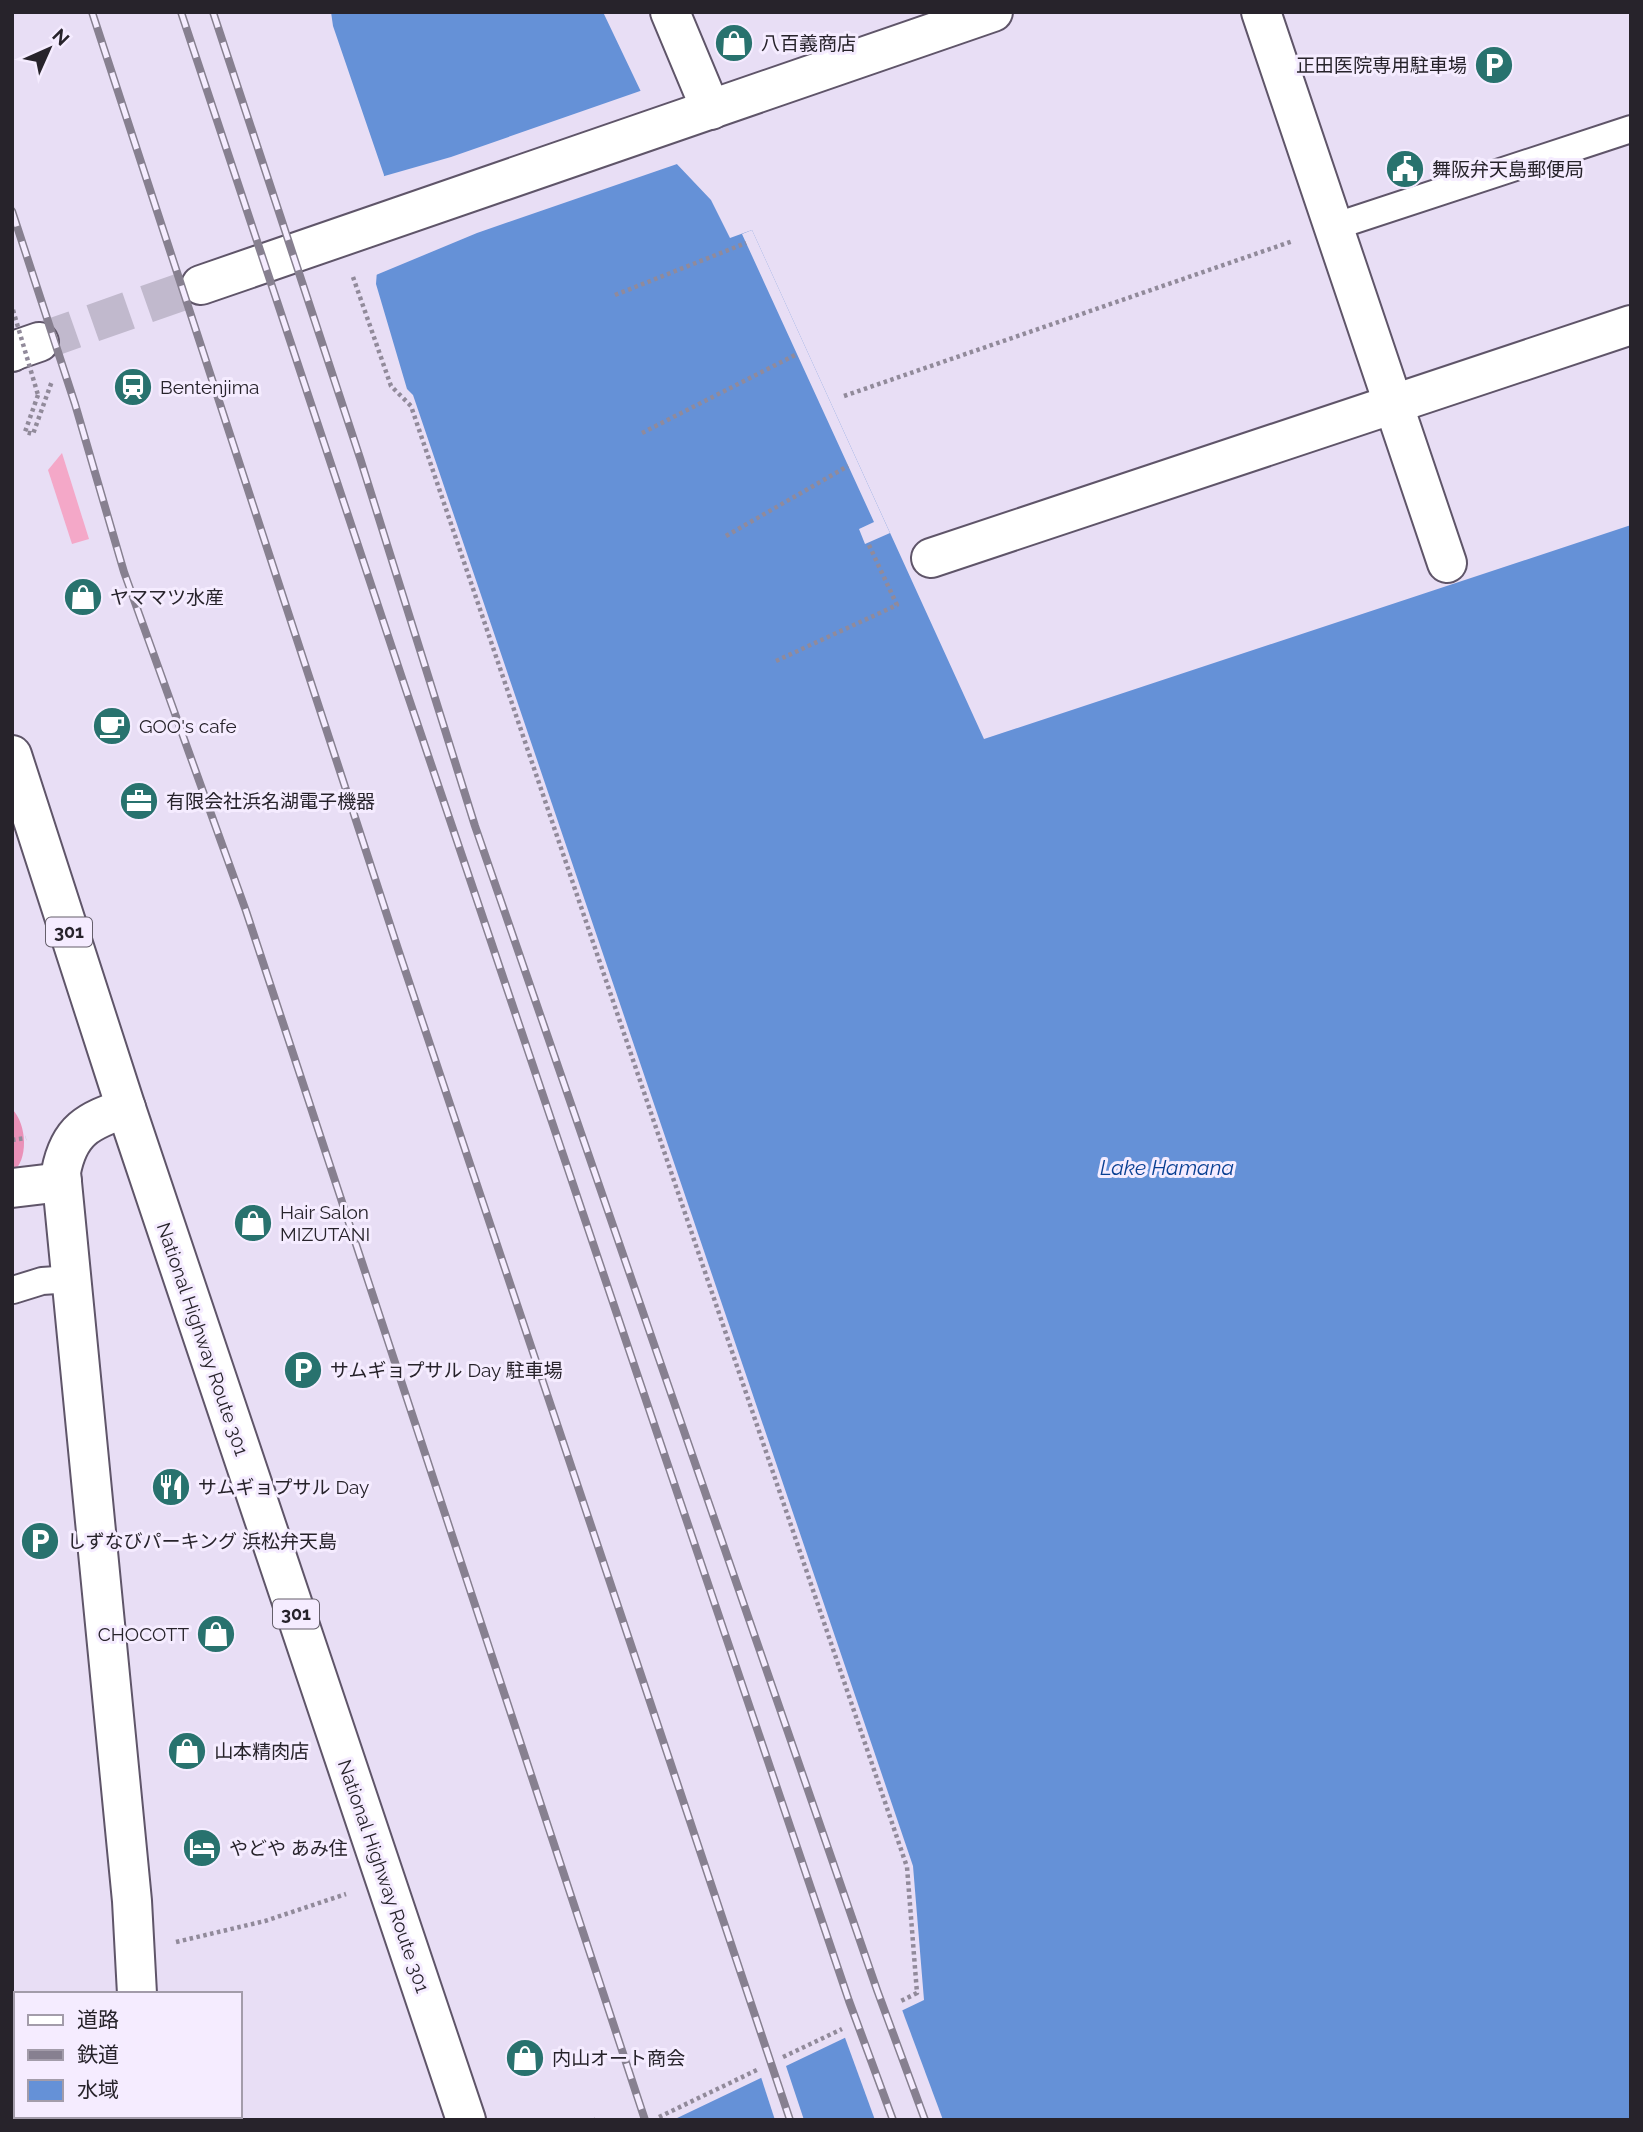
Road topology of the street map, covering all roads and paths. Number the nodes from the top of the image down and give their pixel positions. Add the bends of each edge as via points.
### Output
1 (670, 12) edge
2 (993, 12) edge
3 (1261, 12) edge
4 (694, 115) junction
5 (1631, 129) edge
6 (1333, 227) junction
7 (746, 243) dead end
8 (352, 276) dead end
9 (201, 285) tunnel mouth
10 (615, 295) dead end
11 (13, 310) edge
12 (1631, 326) edge
13 (797, 354) dead end
14 (52, 380) dead end
15 (844, 396) dead end
16 (1393, 404) junction
17 (642, 433) dead end
18 (848, 466) dead end
19 (726, 536) dead end
20 (868, 543) dead end
21 (931, 558) dead end
22 (1447, 564) dead end
23 (776, 661) dead end
24 (12, 755) edge
25 (126, 1108) junction
26 (62, 1182) junction
27 (12, 1188) edge
28 (72, 1279) junction
29 (13, 1290) edge
30 (354, 1891) dead end
31 (171, 1943) dead end
32 (137, 1992) edge
33 (899, 2001) dead end
34 (842, 2029) dead end
35 (783, 2057) dead end
36 (759, 2069) dead end
37 (659, 2117) dead end
38 (466, 2120) edge

1 - 4 main road
2 - 4 main road
3 - 6 main road
4 - 9 main road
5 - 6 lane
6 - 15 path
6 - 16 main road
7 - 10 path
8 - 33 path via 391,386 411,406 907,1867 917,1993
11 - 14 path, bridge via 38,395 25,432 33,434
12 - 16 main road
13 - 17 path
16 - 21 main road
16 - 22 main road
18 - 19 path
20 - 23 path via 897,605
24 - 25 main road, National Highway Route 301 / 301
25 - 26 main road via 83,1127 64,1155
25 - 38 main road, National Highway Route 301 / 301
26 - 27 main road
26 - 28 main road
28 - 29 lane
28 - 32 main road
30 - 31 path via 265,1921
34 - 35 path
36 - 37 path

